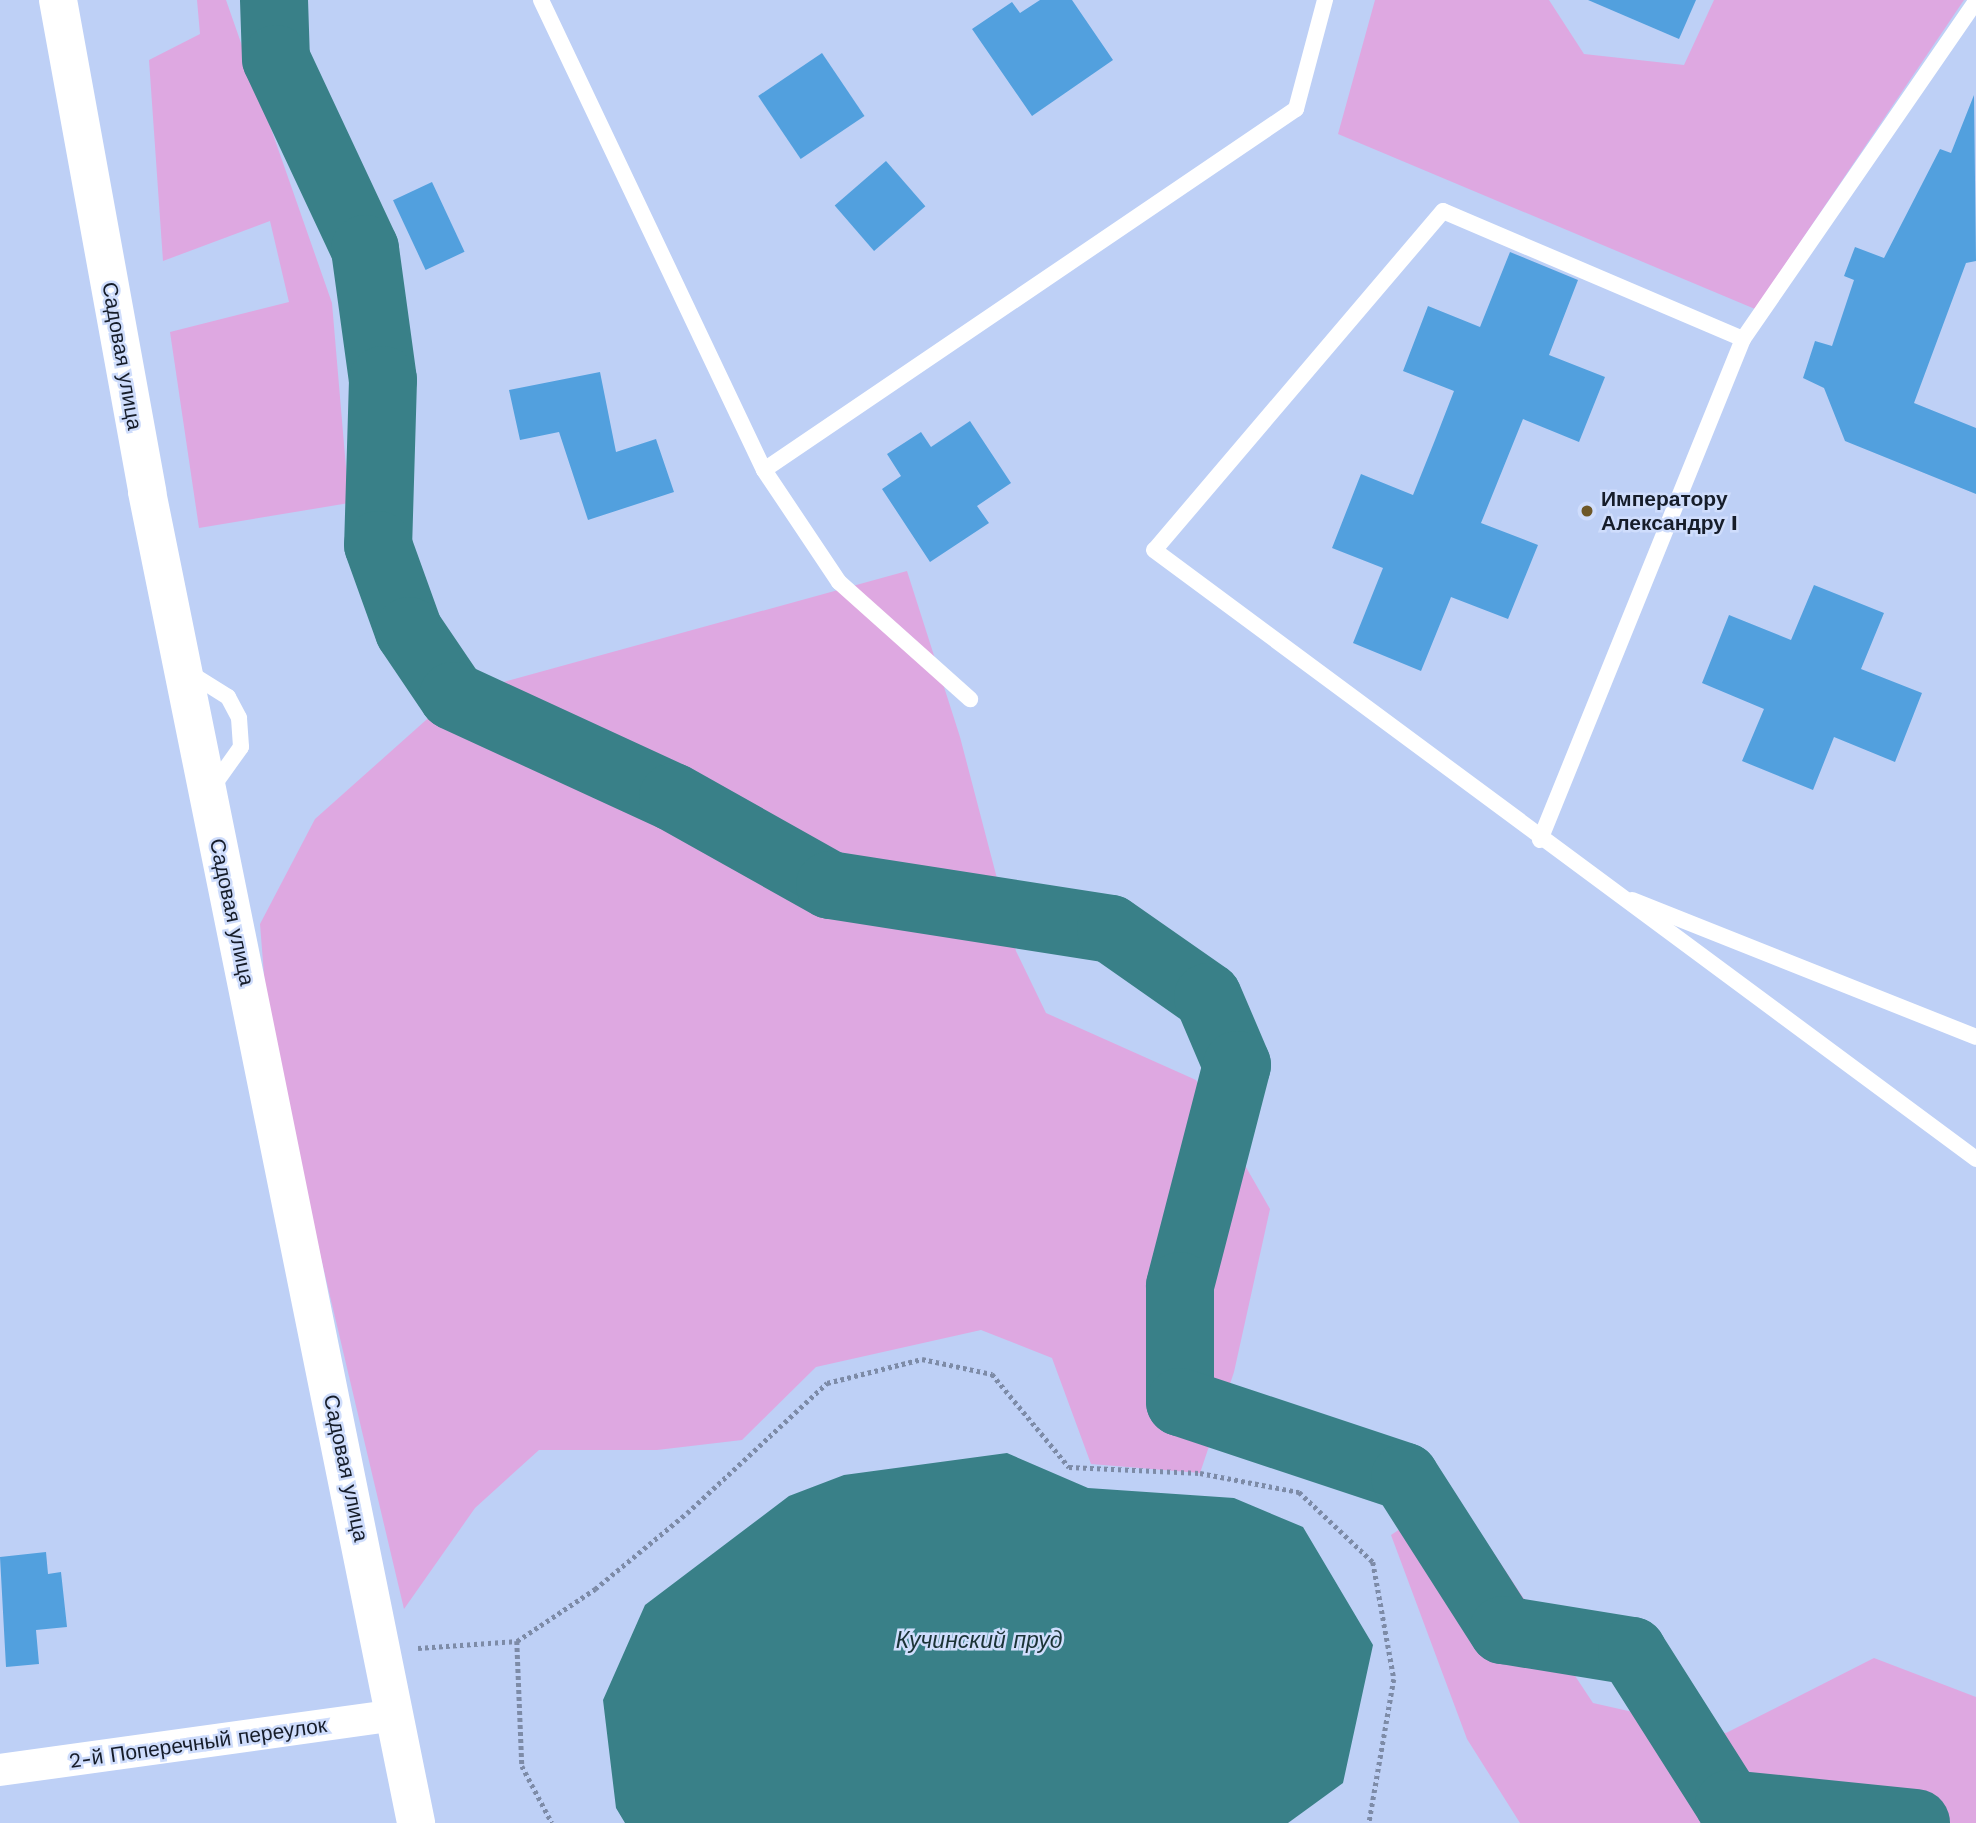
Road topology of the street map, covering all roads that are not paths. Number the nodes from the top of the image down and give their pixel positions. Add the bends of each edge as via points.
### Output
1 (58, 0) edge
2 (541, 0) edge
3 (1325, 0) edge
4 (1976, 1) edge
5 (1743, 339) junction
6 (764, 470) junction
7 (970, 699) dead end
8 (1540, 840) junction
9 (1610, 891) junction
10 (1976, 1037) edge
11 (1976, 1159) edge
12 (396, 1715) junction
13 (0, 1770) edge
14 (416, 1823) edge

1 - 12 street, Садовая улица via 183,669
2 - 6 lane
3 - 6 lane via 1296,109
4 - 5 lane
5 - 8 lane
5 - 8 lane via 1443,211 1154,550
6 - 7 lane via 839,582
8 - 9 lane
9 - 10 lane
9 - 11 lane
12 - 13 street, 2-й Поперечный переулок
12 - 14 street, Садовая улица

